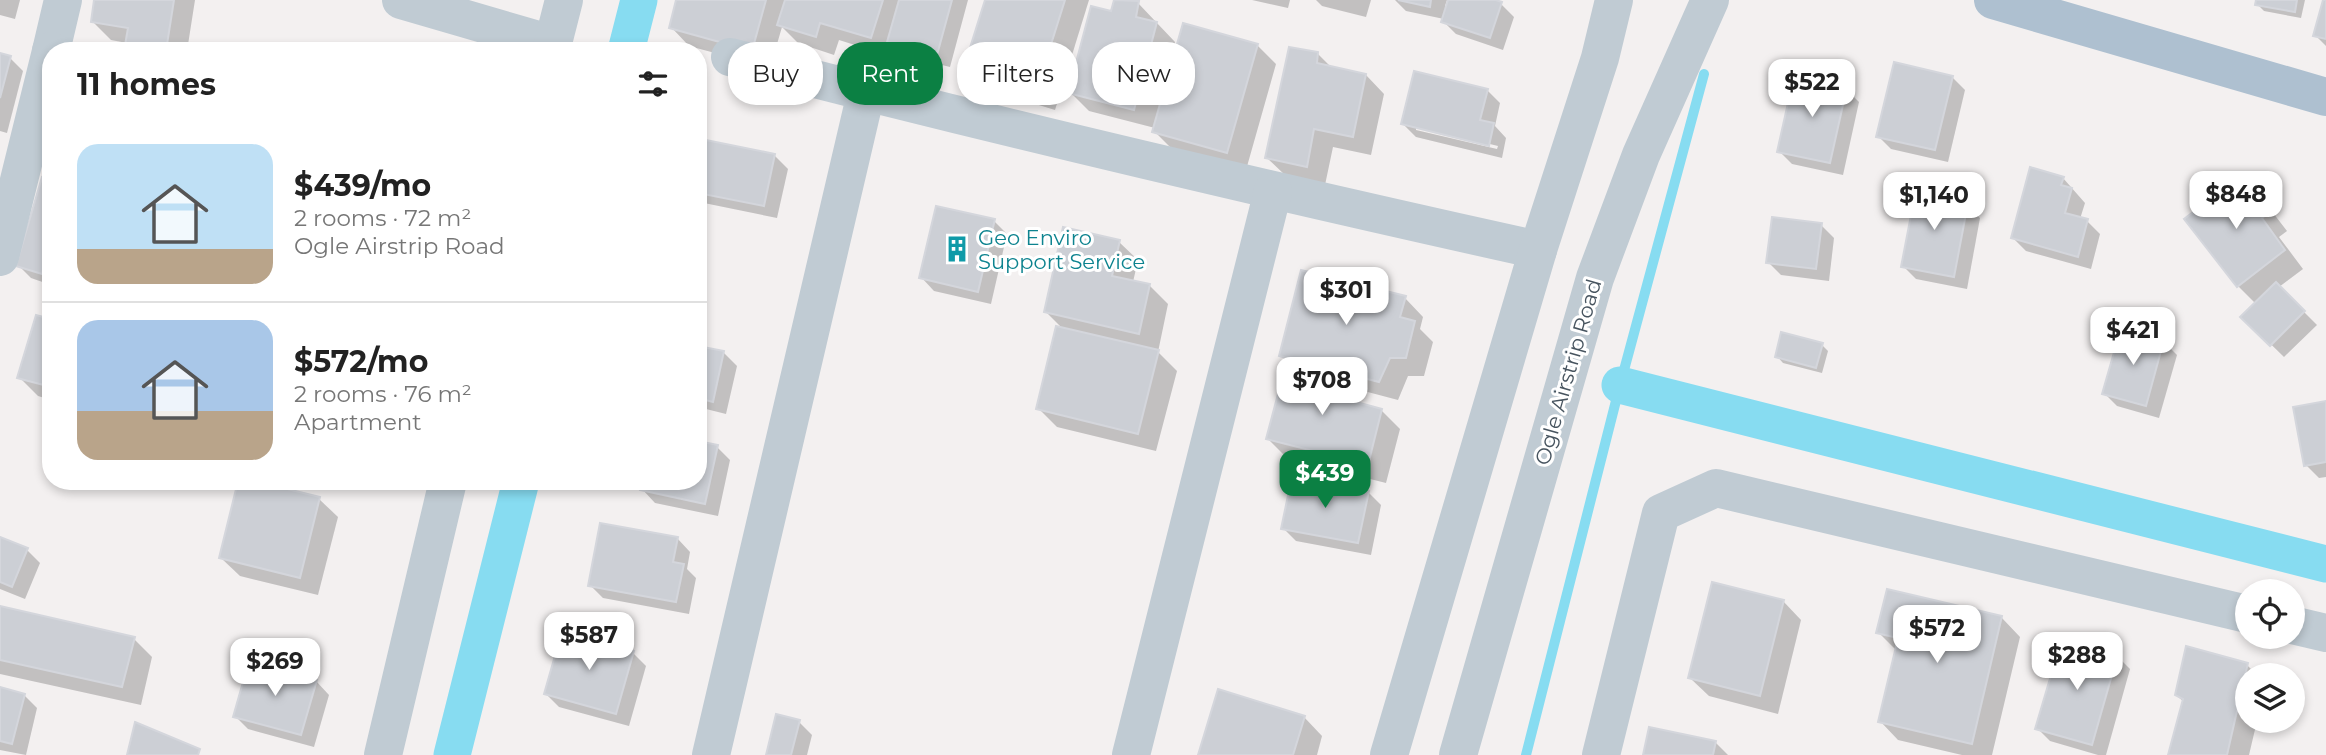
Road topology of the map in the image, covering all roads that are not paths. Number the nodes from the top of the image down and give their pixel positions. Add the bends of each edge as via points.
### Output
1 (63, 0) edge
2 (401, 0) edge
3 (564, 0) edge
4 (1614, 0) edge
5 (1710, 0) edge
6 (1993, 0) edge
7 (53, 42) edge
8 (536, 42) edge
9 (553, 42) edge
10 (42, 87) edge
11 (2326, 97) edge
12 (863, 105) edge
13 (916, 105) edge
14 (1273, 191) junction
15 (1538, 250) junction
16 (0, 257) edge
17 (446, 490) edge
18 (2235, 611) edge
19 (2305, 628) edge
20 (2326, 633) edge
21 (383, 755) edge
22 (711, 755) edge
23 (1131, 755) edge
24 (1389, 755) edge
25 (1458, 755) edge
26 (1601, 755) edge

1 - 7 street
2 - 8 street
3 - 9 street
4 - 15 street
5 - 25 street, Ogle Airstrip Road via 1641,155 1595,278
6 - 11 main road
10 - 16 street
12 - 22 street
13 - 14 street
14 - 15 street
14 - 23 street
15 - 24 street
17 - 21 street
18 - 26 street via 1717,488 1661,513
19 - 20 street

